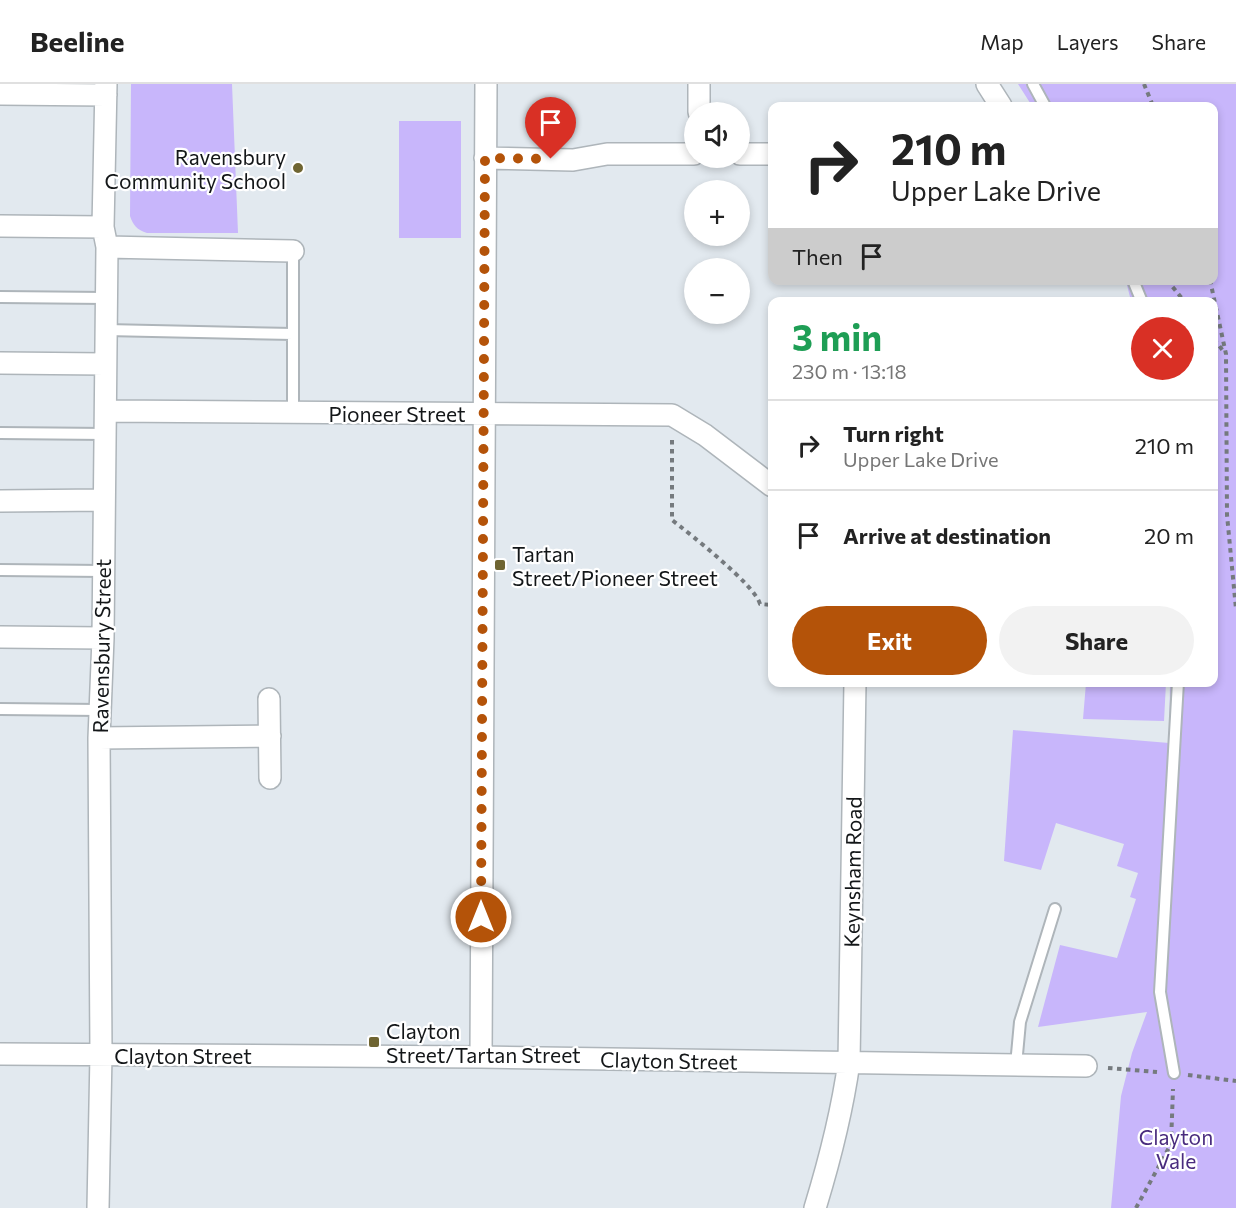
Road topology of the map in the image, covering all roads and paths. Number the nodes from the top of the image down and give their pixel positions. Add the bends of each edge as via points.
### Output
1 (486, 84) edge
2 (699, 84) edge
3 (987, 84) edge
4 (1033, 84) edge
5 (1144, 84) edge
6 (106, 89) edge
7 (0, 94) edge
8 (699, 102) edge
9 (998, 102) edge
10 (1043, 102) edge
11 (1151, 102) edge
12 (684, 154) edge
13 (750, 154) edge
14 (768, 154) edge
15 (485, 158) junction
16 (0, 226) edge
17 (105, 237) junction
18 (293, 251) joint
19 (1171, 285) edge
20 (0, 297) edge
21 (1181, 297) edge
22 (106, 298) junction
23 (1218, 317) edge
24 (105, 330) junction
25 (293, 333) junction
26 (1218, 344) edge
27 (1226, 354) junction
28 (0, 363) edge
29 (105, 364) junction
30 (106, 411) junction
31 (293, 413) junction
32 (484, 414) junction
33 (672, 415) junction
34 (0, 433) edge
35 (106, 434) junction
36 (768, 483) edge
37 (104, 500) junction
38 (0, 501) edge
39 (0, 570) edge
40 (104, 571) junction
41 (768, 605) edge
42 (1236, 609) edge
43 (0, 637) edge
44 (103, 638) junction
45 (855, 687) edge
46 (1178, 687) edge
47 (269, 699) dead end
48 (0, 709) edge
49 (100, 710) junction
50 (270, 736) junction
51 (99, 738) junction
52 (270, 777) dead end
53 (1055, 909) dead end
54 (0, 1054) edge
55 (101, 1054) junction
56 (480, 1057) junction
57 (849, 1062) junction
58 (1016, 1065) junction
59 (1086, 1066) joint
60 (1173, 1073) junction
61 (1236, 1081) edge
62 (98, 1208) edge
63 (815, 1208) edge
64 (1136, 1208) edge

1 - 15 street
2 - 8 street
3 - 9 street
4 - 10 lane
5 - 11 path
6 - 7 street
6 - 17 street, Ravensbury Street
12 - 15 street via 607,154 573,160
13 - 14 street
15 - 32 street
16 - 17 street
17 - 18 street
17 - 22 street, Ravensbury Street
18 - 25 lane
19 - 21 path
20 - 22 lane
22 - 24 street, Ravensbury Street
23 - 27 path
24 - 25 lane
24 - 29 street, Ravensbury Street
25 - 31 lane
26 - 27 path
27 - 42 path via 1227,515
28 - 29 street
29 - 30 street, Ravensbury Street
30 - 31 street, Pioneer Street
30 - 35 street, Ravensbury Street
31 - 32 street, Pioneer Street
32 - 33 street, Pioneer Street
32 - 56 street
33 - 36 street
33 - 41 path via 672,520 732,571 758,597 760,604
34 - 35 lane
35 - 37 street, Ravensbury Street
37 - 38 street
37 - 40 street, Ravensbury Street
39 - 40 lane
40 - 44 street, Ravensbury Street
43 - 44 street
44 - 49 street, Ravensbury Street
45 - 57 street, Keynsham Road
46 - 60 lane via 1160,992
47 - 50 street
48 - 49 lane
49 - 51 street, Ravensbury Street
50 - 51 street
50 - 52 street
51 - 55 street, Ravensbury Street
53 - 58 lane via 1020,1022
54 - 55 street, Clayton Street
55 - 56 street, Clayton Street
55 - 62 street, Ravensbury Street
56 - 57 street, Clayton Street
57 - 58 street, Clayton Street
57 - 63 street, Keynsham Road via 832,1152
58 - 59 street, Clayton Street
59 - 60 path
60 - 61 path
60 - 64 path via 1171,1144

